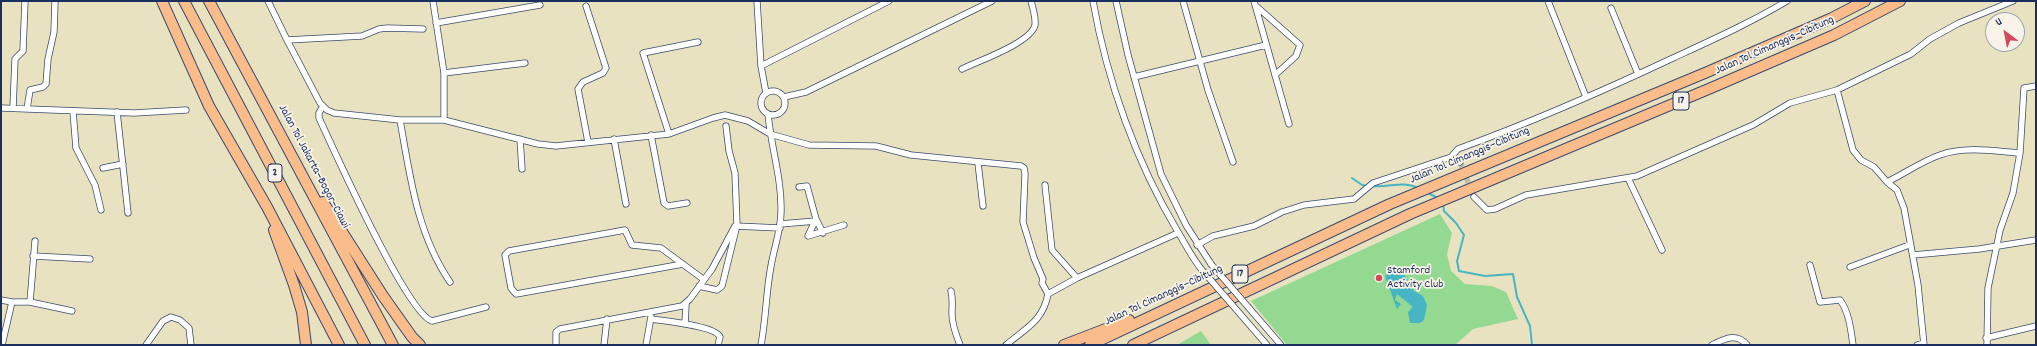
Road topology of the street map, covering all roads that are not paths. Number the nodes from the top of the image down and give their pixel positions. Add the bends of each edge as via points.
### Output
1 (25, 1) edge
2 (55, 1) edge
3 (162, 1) edge
4 (184, 1) edge
5 (209, 1) edge
6 (268, 1) edge
7 (433, 1) edge
8 (889, 1) edge
9 (992, 1) edge
10 (1031, 1) edge
11 (1093, 1) edge
12 (1116, 1) edge
13 (1183, 1) edge
14 (1548, 1) edge
15 (1787, 1) edge
16 (1865, 1) edge
17 (1900, 1) edge
18 (2013, 1) edge
19 (759, 2) edge
20 (1255, 4) edge
21 (540, 5) dead end
22 (586, 6) dead end
23 (1611, 8) dead end
24 (436, 23) junction
25 (423, 30) dead end
26 (287, 40) junction
27 (698, 42) dead end
28 (1266, 45) junction
29 (1199, 62) junction
30 (525, 63) dead end
31 (761, 66) junction
32 (962, 69) dead end
33 (444, 73) junction
34 (1638, 74) junction
35 (1275, 75) junction
36 (1134, 77) junction
37 (2036, 86) edge
38 (1837, 90) junction
39 (766, 93) junction
40 (784, 97) junction
41 (1586, 97) junction
42 (323, 106) junction
43 (1, 108) edge
44 (13, 108) junction
45 (28, 109) junction
46 (186, 110) dead end
47 (73, 111) junction
48 (116, 112) junction
49 (768, 114) junction
50 (400, 120) junction
51 (444, 120) junction
52 (1288, 124) dead end
53 (726, 126) dead end
54 (669, 134) junction
55 (770, 134) junction
56 (651, 135) junction
57 (520, 139) junction
58 (614, 139) junction
59 (588, 142) junction
60 (2020, 153) junction
61 (1451, 156) junction
62 (1234, 162) dead end
63 (1460, 162) tunnel mouth
64 (978, 163) junction
65 (123, 164) junction
66 (103, 168) dead end
67 (299, 168) junction
68 (522, 169) dead end
69 (1628, 178) junction
70 (1887, 182) junction
71 (1046, 185) dead end
72 (799, 187) dead end
73 (1474, 197) tunnel mouth
74 (687, 203) dead end
75 (626, 204) dead end
76 (982, 206) dead end
77 (267, 207) junction
78 (101, 210) dead end
79 (128, 212) dead end
80 (816, 220) junction
81 (737, 225) junction
82 (844, 225) dead end
83 (780, 226) junction
84 (823, 233) junction
85 (1178, 233) junction
86 (2036, 240) edge
87 (35, 241) dead end
88 (1197, 245) junction
89 (1909, 245) junction
90 (1998, 245) junction
91 (1662, 250) dead end
92 (1913, 255) junction
93 (33, 256) junction
94 (90, 259) dead end
95 (683, 264) junction
96 (1810, 265) dead end
97 (1850, 267) dead end
98 (1077, 278) junction
99 (702, 279) junction
100 (450, 282) dead end
101 (699, 286) junction
102 (1208, 289) junction
103 (951, 291) dead end
104 (1048, 294) junction
105 (1, 300) edge
106 (10, 302) junction
107 (30, 302) junction
108 (686, 304) junction
109 (486, 307) dead end
110 (72, 311) dead end
111 (651, 313) junction
112 (1198, 314) junction
113 (607, 319) junction
114 (651, 319) junction
115 (685, 324) junction
116 (2036, 326) edge
117 (412, 337) junction
118 (1986, 338) junction
119 (1924, 344) edge
120 (2, 345) edge
121 (146, 345) edge
122 (191, 345) edge
123 (306, 345) edge
124 (339, 345) edge
125 (365, 345) edge
126 (393, 345) edge
127 (420, 345) edge
128 (426, 345) edge
129 (556, 345) edge
130 (604, 345) edge
131 (646, 345) edge
132 (718, 345) edge
133 (761, 345) edge
134 (960, 345) edge
135 (1006, 345) edge
136 (1064, 345) edge
137 (1090, 345) edge
138 (1133, 345) edge
139 (1141, 345) edge
140 (1266, 345) edge
141 (1281, 345) edge
142 (1712, 345) edge
143 (1747, 345) edge
144 (1853, 345) edge
145 (1917, 345) edge
146 (1987, 345) edge

1 - 44 street via 23,51 15,59
2 - 45 street via 54,32 46,84 30,90
3 - 77 highway via 209,106
4 - 125 highway, 2
5 - 67 highway, Jalan Tol Jakarta–Bogor–Ciawi / 2
6 - 26 street
7 - 24 street
8 - 31 street
9 - 40 street via 806,92
10 - 32 street via 1035,20 1031,33 1017,43
11 - 85 street via 1108,68 1131,135 1157,195
12 - 36 street
13 - 29 street
14 - 41 street
15 - 34 street via 1757,18
16 - 102 highway, Jalan Tol Cimanggis–Cibitung / 17 via 1705,73 1390,204
17 - 112 highway, Jalan Tol Cimanggis–Cibitung / 17 via 1834,35 1410,214
18 - 38 street via 1959,23 1930,39 1911,54
19 - 31 street
20 - 28 street
20 - 35 street via 1300,46 1296,56
21 - 24 street
22 - 59 street via 606,68 603,73 583,82 578,90
23 - 34 street
24 - 33 street
25 - 26 street via 387,28 362,36
26 - 42 street
27 - 54 street via 643,53
28 - 29 street
28 - 35 street
29 - 36 street
29 - 62 street
30 - 33 street
31 - 39 street
33 - 51 street
34 - 41 street
35 - 52 street
36 - 88 street via 1161,174
37 - 60 street via 2024,88
38 - 69 street via 1790,103 1753,125
38 - 70 street via 1853,150 1861,160 1874,167
39 - 40 street via 778,92
39 - 49 street via 761,104 762,109
40 - 49 street via 785,105 781,113
41 - 61 street via 1522,126 1458,149
42 - 50 street via 330,112 339,114
42 - 109 street via 319,118 388,260 426,318 432,321
43 - 44 street
44 - 45 street
45 - 47 street
46 - 48 street
47 - 48 street
47 - 78 street via 76,148 95,185
48 - 65 street
49 - 55 street
50 - 51 street
50 - 100 street via 421,223 435,259
51 - 57 street
53 - 81 street via 735,173
54 - 55 street via 716,116 726,115 748,122
54 - 56 street
55 - 64 street via 809,145 876,146 911,156
55 - 83 street via 776,162
56 - 58 street
56 - 74 street via 664,203 668,206
57 - 59 street via 556,146
57 - 68 street
58 - 59 street
58 - 75 street
60 - 70 street via 1980,150 1952,152 1939,155
60 - 90 street via 2013,193 2000,230
61 - 63 street
61 - 88 street via 1368,186 1354,199 1322,202 1289,210 1254,226 1213,236
64 - 76 street
64 - 104 street via 1024,168 1025,229
65 - 66 street
65 - 79 street
67 - 117 highway
67 - 126 highway, Jalan Tol Jakarta–Bogor–Ciawi / 2
69 - 73 street via 1526,195 1487,210
69 - 91 street
70 - 89 street via 1897,190 1904,208
71 - 98 street via 1052,250
72 - 80 street via 807,186
77 - 123 highway via 302,312
77 - 124 highway
80 - 83 street
80 - 84 street
80 - 84 street via 808,236
81 - 83 street
81 - 99 street via 722,252
81 - 101 street via 722,286 717,290
82 - 84 street
83 - 133 street via 771,265
85 - 98 street
85 - 140 street, bridge via 1202,270
86 - 90 street
87 - 93 street
88 - 141 street, bridge
89 - 92 street
89 - 97 street
90 - 92 street
90 - 118 street via 1988,288
92 - 119 street
93 - 94 street
93 - 107 street
95 - 95 street via 516,294 511,288 505,255 509,251 625,230 632,246 659,247
95 - 99 street
96 - 144 street via 1820,302 1840,300 1844,305
98 - 104 street
99 - 101 street
101 - 108 street
102 - 136 highway
102 - 137 highway, Jalan Tol Cimanggis–Cibitung / 17
103 - 134 street via 954,304 952,312
104 - 135 street via 1040,316
105 - 106 street
106 - 107 street
106 - 120 street
107 - 110 street
108 - 111 street
108 - 115 street
111 - 113 street
111 - 114 street
112 - 138 highway, 17
112 - 139 highway
113 - 129 street via 558,330
113 - 130 street
114 - 115 street
114 - 131 street
115 - 132 street via 718,333
116 - 118 street
117 - 127 highway
117 - 128 highway
118 - 146 street
119 - 145 street
121 - 122 street via 163,321 171,317 180,320 189,328
142 - 143 street via 1726,338 1735,337

